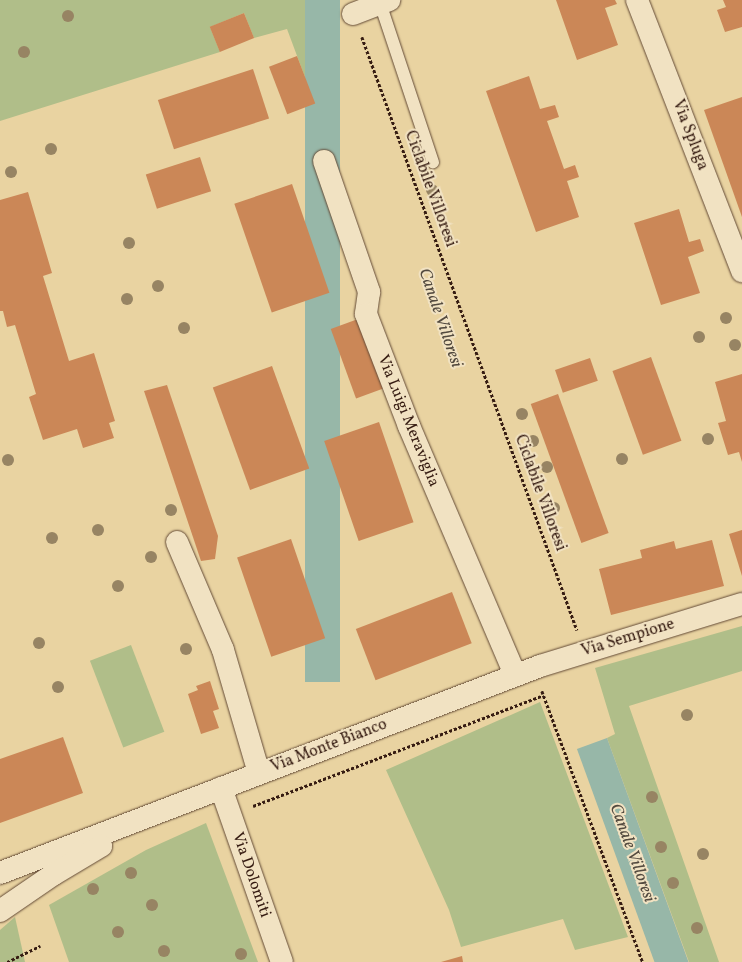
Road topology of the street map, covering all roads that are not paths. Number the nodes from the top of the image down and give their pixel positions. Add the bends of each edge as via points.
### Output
1 (637, 0) edge
2 (384, 1) edge
3 (354, 14) road end
4 (324, 161) dead end
5 (433, 162) dead end
6 (742, 271) edge
7 (177, 542) dead end
8 (742, 604) edge
9 (515, 675) junction
10 (259, 773) junction
11 (221, 788) junction
12 (142, 820) junction
13 (0, 873) edge
14 (0, 911) edge
15 (282, 962) edge

1 - 6 street, Via Spluga
2 - 3 street
2 - 5 lane
4 - 9 street, Via Luigi Meraviglia via 369,292 366,314 409,426
7 - 10 street via 223,650
8 - 9 street, Via Sempione via 564,657
9 - 10 street, Via Monte Bianco
10 - 11 street, Via Monte Bianco
11 - 12 street, Via Monte Bianco
11 - 15 street, Via Dolomiti
12 - 13 street, Via Monte Bianco
12 - 14 street, Via Monte Bianco via 54,874

